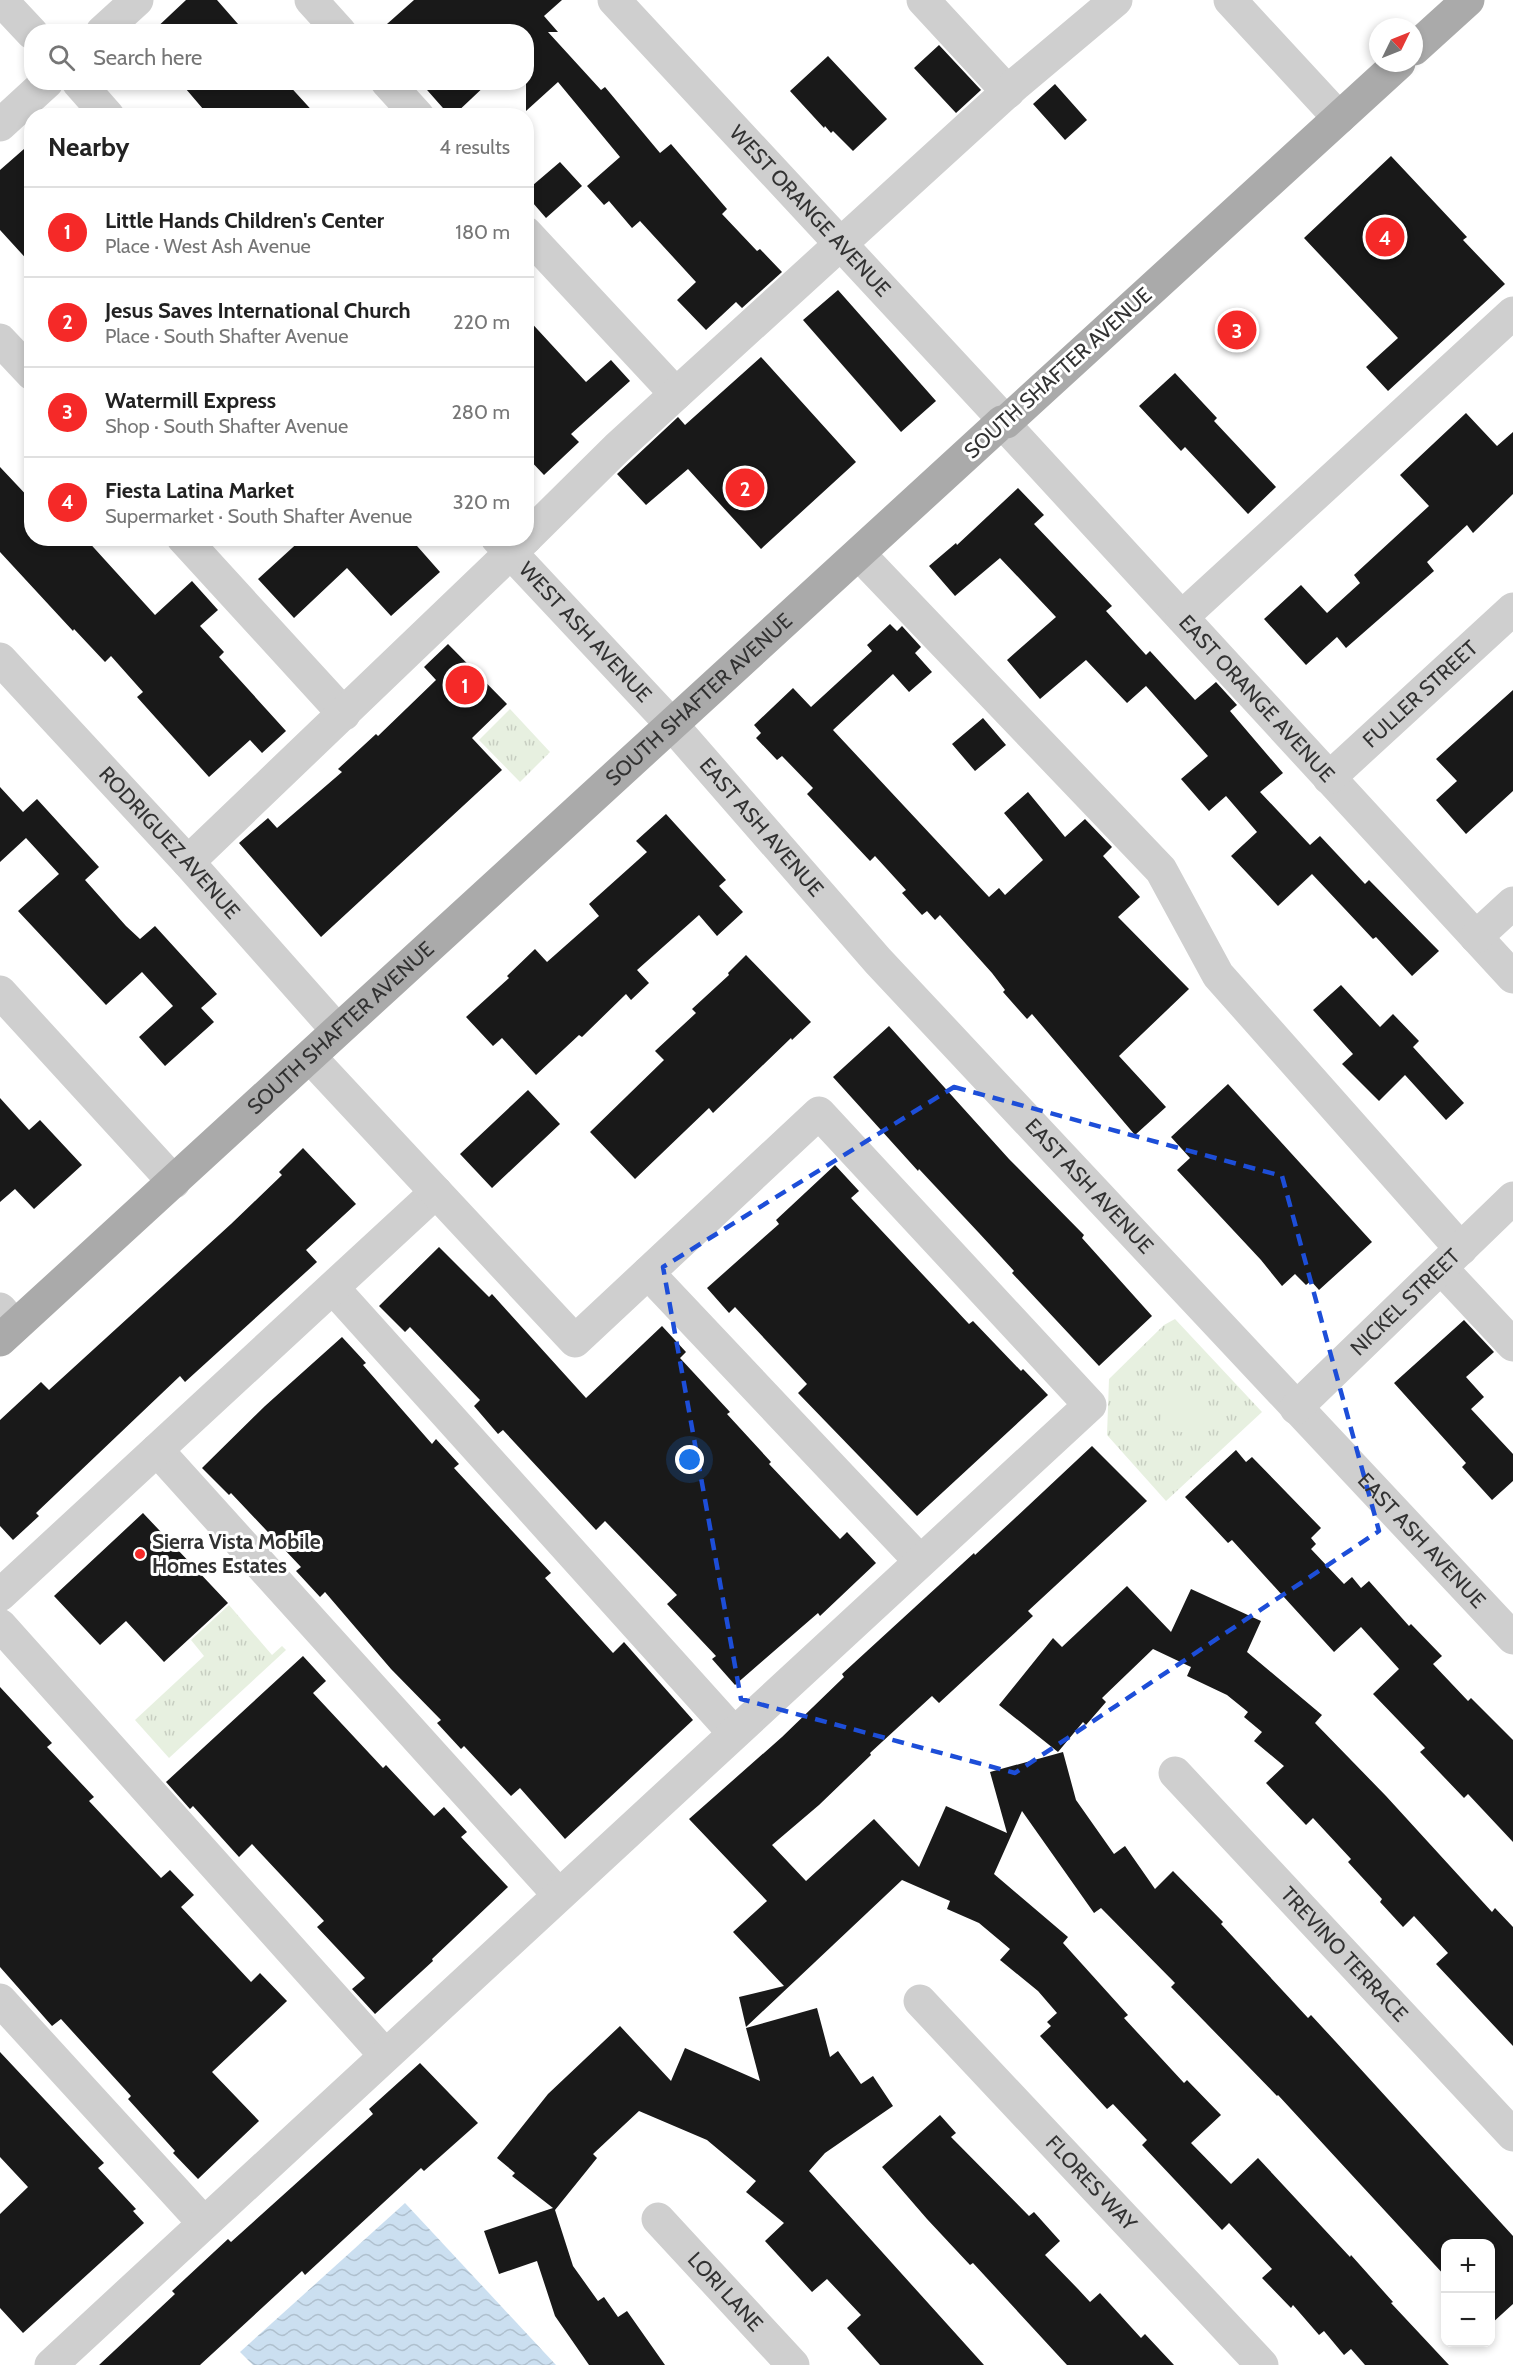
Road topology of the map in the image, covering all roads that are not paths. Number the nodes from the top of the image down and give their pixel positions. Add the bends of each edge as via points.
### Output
1 (1, 0) edge
2 (137, 0) edge
3 (311, 0) edge
4 (614, 0) edge
5 (923, 0) edge
6 (1116, 0) edge
7 (1230, 0) edge
8 (1468, 0) edge
9 (24, 24) edge
10 (111, 24) edge
11 (333, 24) edge
12 (1423, 41) edge
13 (1389, 72) edge
14 (37, 90) edge
15 (85, 90) edge
16 (394, 90) edge
17 (1008, 92) junction
18 (101, 108) edge
19 (411, 108) edge
20 (1339, 118) junction
21 (0, 125) edge
22 (534, 242) edge
23 (840, 244) junction
24 (1513, 313) edge
25 (0, 340) edge
26 (24, 366) edge
27 (676, 394) junction
28 (1004, 422) junction
29 (534, 524) edge
30 (190, 546) edge
31 (511, 546) edge
32 (518, 546) edge
33 (859, 554) junction
34 (1513, 609) edge
35 (1182, 617) junction
36 (0, 659) edge
37 (344, 714) junction
38 (673, 726) junction
39 (1329, 778) junction
40 (188, 862) junction
41 (1513, 903) edge
42 (1476, 937) junction
43 (1513, 977) edge
44 (0, 992) edge
45 (337, 1030) junction
46 (310, 1057) junction
47 (174, 1182) junction
48 (436, 1192) junction
49 (1513, 1198) edge
50 (1451, 1259) junction
51 (648, 1273) junction
52 (333, 1288) junction
53 (5, 1325) edge
54 (1513, 1345) edge
55 (1296, 1408) junction
56 (157, 1450) junction
57 (920, 1561) junction
58 (0, 1595) edge
59 (0, 1625) edge
60 (1513, 1638) edge
61 (734, 1733) junction
62 (1174, 1773) dead end
63 (559, 1896) junction
64 (0, 2000) edge
65 (920, 2001) dead end
66 (386, 2055) junction
67 (1513, 2135) edge
68 (658, 2219) dead end
69 (204, 2223) junction
70 (51, 2365) edge
71 (794, 2365) edge
72 (1262, 2365) edge

1 - 9 street
2 - 10 street
3 - 11 street
4 - 23 street, WEST ORANGE AVENUE
5 - 17 street
6 - 17 street
7 - 20 street
8 - 12 main road
13 - 20 main road, SOUTH SHAFTER AVENUE
14 - 21 street
15 - 18 street
16 - 19 street
17 - 23 street
20 - 28 main road, SOUTH SHAFTER AVENUE
22 - 27 street
23 - 27 street
23 - 28 street, WEST ORANGE AVENUE
24 - 35 street
25 - 26 street
27 - 29 street
28 - 33 main road, SOUTH SHAFTER AVENUE
28 - 35 street, EAST ORANGE AVENUE
30 - 37 street
31 - 37 street
32 - 38 street, WEST ASH AVENUE
33 - 38 main road, SOUTH SHAFTER AVENUE
33 - 50 street via 1161,870 1218,975
34 - 39 street, FULLER STREET
35 - 39 street, EAST ORANGE AVENUE
36 - 40 street, RODRIGUEZ AVENUE
37 - 40 street
38 - 45 main road, SOUTH SHAFTER AVENUE
38 - 55 street, EAST ASH AVENUE via 878,962
39 - 42 street, EAST ORANGE AVENUE
40 - 45 street, RODRIGUEZ AVENUE
41 - 42 street
42 - 43 street, EAST ORANGE AVENUE
44 - 47 street
45 - 46 main road, SOUTH SHAFTER AVENUE
46 - 47 main road, SOUTH SHAFTER AVENUE
46 - 48 street
47 - 53 main road, SOUTH SHAFTER AVENUE
48 - 51 street via 575,1341
48 - 52 street
49 - 50 street, NICKEL STREET
50 - 54 street
50 - 55 street, NICKEL STREET
51 - 57 street
51 - 57 street via 819,1113 1090,1405
52 - 56 street
52 - 61 street
55 - 60 street, EAST ASH AVENUE
56 - 58 street
56 - 63 street
57 - 61 street
59 - 66 street
61 - 63 street
62 - 67 street, TREVINO TERRACE
63 - 66 street
64 - 69 street
65 - 72 street, FLORES WAY
66 - 69 street
68 - 71 street, LORI LANE
69 - 70 street

